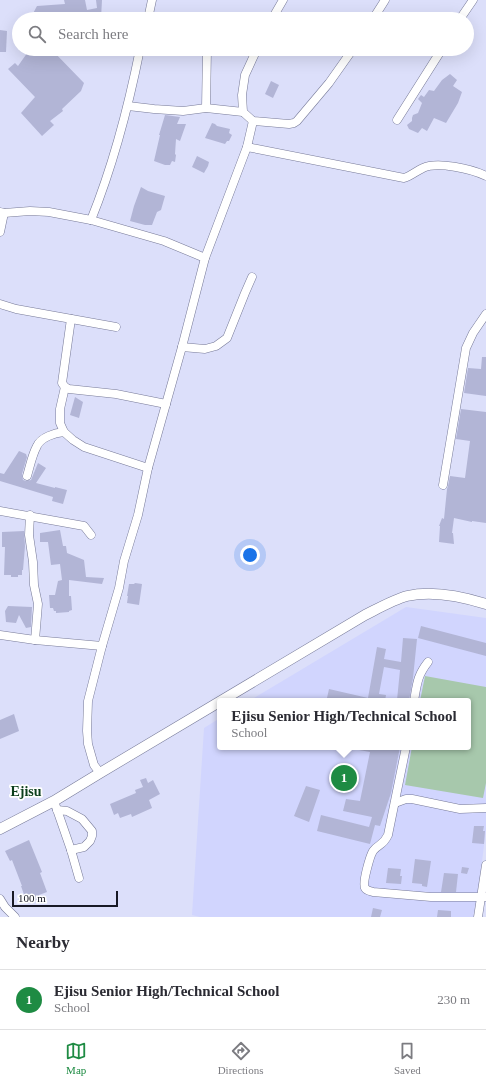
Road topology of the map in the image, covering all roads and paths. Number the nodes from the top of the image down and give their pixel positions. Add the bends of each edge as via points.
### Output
1 (152, 0) edge
2 (283, 0) edge
3 (385, 0) edge
4 (473, 0) edge
5 (149, 12) edge
6 (276, 12) edge
7 (377, 12) edge
8 (465, 12) edge
9 (139, 56) edge
10 (207, 56) edge
11 (254, 56) edge
12 (349, 56) edge
13 (437, 56) edge
14 (128, 106) junction
15 (206, 108) junction
16 (243, 112) junction
17 (396, 120) dead end
18 (253, 122) junction
19 (247, 147) junction
20 (486, 176) edge
21 (2, 212) edge
22 (91, 220) junction
23 (0, 232) edge
24 (206, 258) junction
25 (252, 278) dead end
26 (0, 304) edge
27 (486, 314) edge
28 (71, 319) junction
29 (116, 326) dead end
30 (182, 347) junction
31 (65, 387) junction
32 (166, 404) junction
33 (64, 432) junction
34 (148, 468) junction
35 (27, 476) dead end
36 (442, 485) dead end
37 (0, 510) edge
38 (30, 516) junction
39 (91, 534) dead end
40 (486, 604) edge
41 (0, 635) edge
42 (35, 640) junction
43 (102, 646) junction
44 (428, 662) dead end
45 (225, 698) edge
46 (415, 698) edge
47 (217, 703) edge
48 (405, 750) edge
49 (100, 773) junction
50 (54, 800) junction
51 (395, 802) junction
52 (486, 808) edge
53 (57, 810) junction
54 (0, 829) edge
55 (71, 850) junction
56 (486, 865) edge
57 (78, 878) dead end
58 (484, 897) edge
59 (0, 899) edge
60 (15, 917) edge
61 (478, 917) edge

1 - 5 street
2 - 6 street
3 - 7 street
4 - 8 street
9 - 14 street
10 - 15 street
11 - 16 street via 245,75
12 - 18 street via 294,123
13 - 17 street
14 - 15 street via 183,111
14 - 22 street via 118,145
15 - 16 street
16 - 18 street
18 - 19 street
19 - 20 street via 404,178 424,168 440,165 478,172
19 - 24 street
21 - 22 street via 48,212
21 - 23 street
22 - 24 street via 164,240
24 - 30 street
25 - 30 street via 227,338 216,346 204,349
26 - 28 street
27 - 36 street via 466,348
28 - 29 street
28 - 31 street via 62,383
30 - 32 street
31 - 32 street
31 - 33 street via 60,409 60,423
32 - 34 street
33 - 34 street via 84,448
33 - 35 street via 41,440
34 - 43 street via 138,515
37 - 38 street
38 - 39 street via 84,526
38 - 42 street via 29,535 38,604
40 - 45 main road via 439,594 407,596 365,615
41 - 42 street
42 - 43 street
43 - 49 street via 88,701 87,731 91,756
44 - 46 street via 418,678
47 - 49 main road
48 - 51 street
49 - 50 main road
50 - 53 street
50 - 54 main road
51 - 52 street via 412,799 460,809
51 - 58 street via 388,836 372,854 365,888 374,892 431,897
53 - 55 street
53 - 55 street via 67,811 82,819 92,831 90,841 84,847
55 - 57 street
56 - 58 street
58 - 61 street
59 - 60 street

